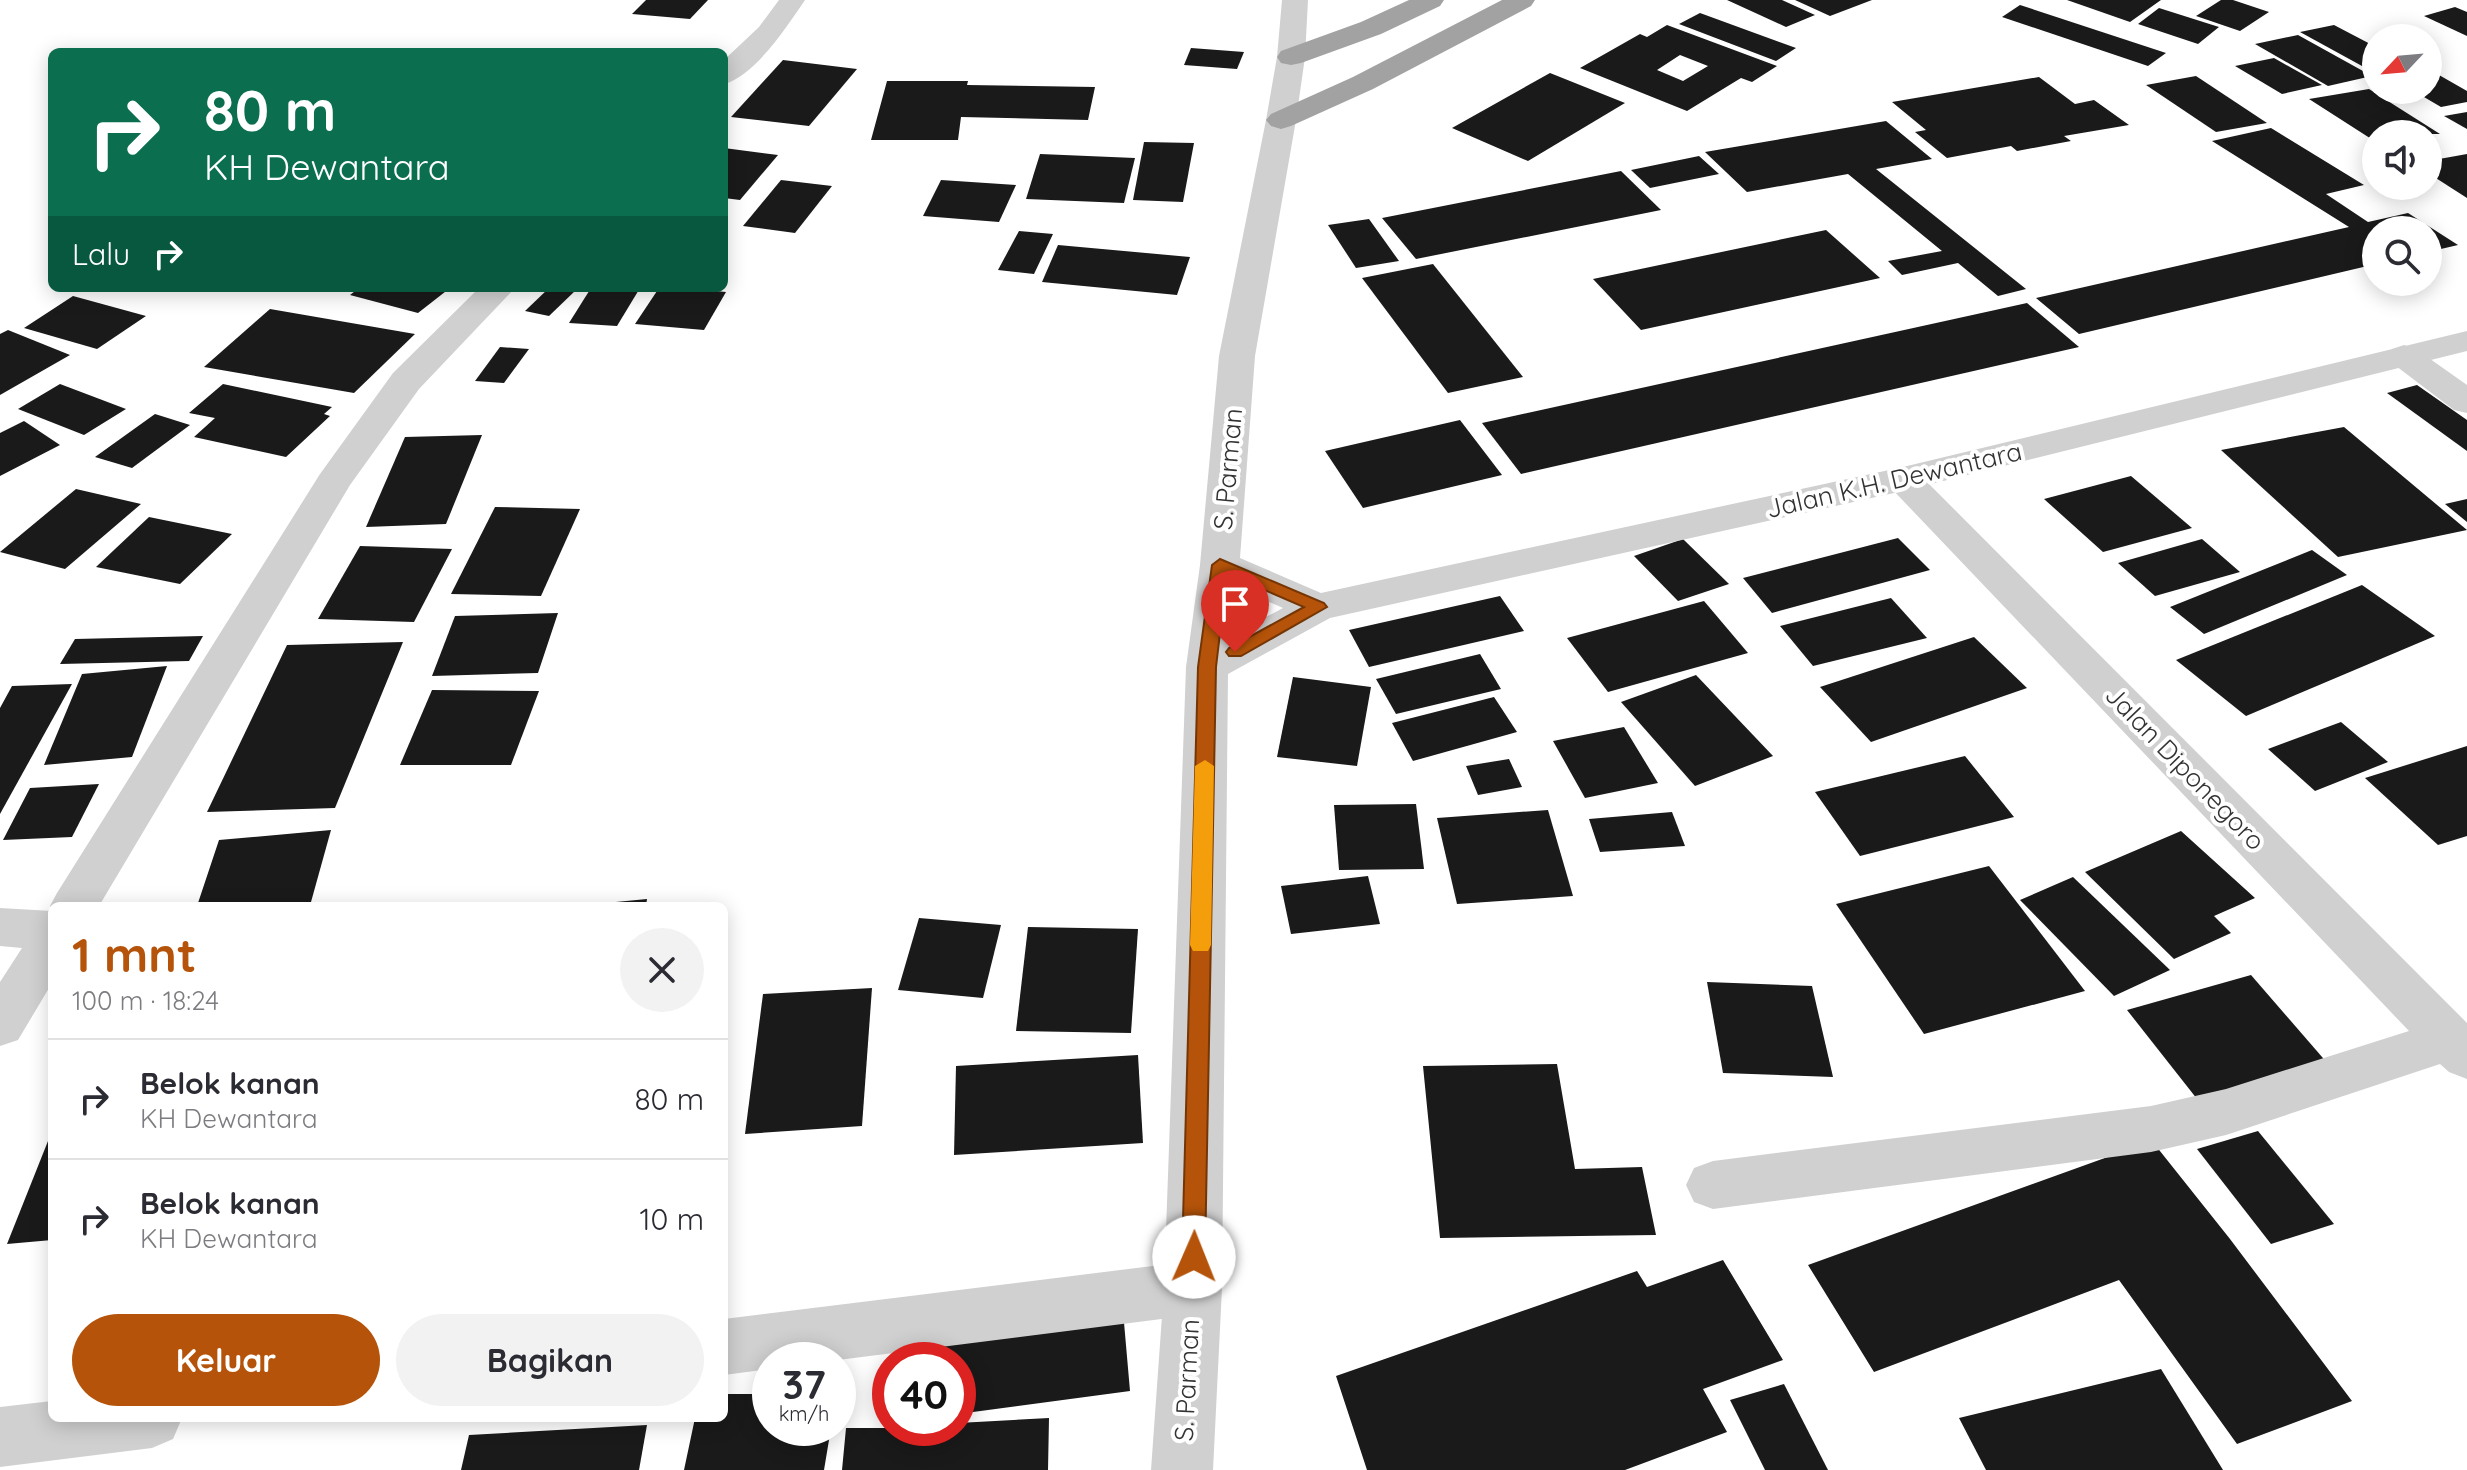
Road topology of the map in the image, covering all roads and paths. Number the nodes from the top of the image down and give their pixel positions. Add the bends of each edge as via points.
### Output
1 (792, 0) edge
2 (1295, 0) edge
3 (1431, 0) edge
4 (1522, 0) edge
5 (1291, 57) junction
6 (728, 71) edge
7 (1281, 120) junction
8 (494, 292) edge
9 (2467, 341) edge
10 (2404, 356) junction
11 (2467, 402) edge
12 (1903, 479) junction
13 (1220, 565) junction
14 (1318, 607) junction
15 (1207, 667) junction
16 (76, 902) edge
17 (0, 927) edge
18 (48, 930) edge
19 (48, 947) edge
20 (0, 1025) edge
21 (2458, 1048) edge
22 (1713, 1185) dead end
23 (1193, 1288) junction
24 (728, 1346) edge
25 (120, 1422) edge
26 (0, 1437) edge
27 (1182, 1470) edge

1 - 6 street via 769,33
2 - 5 street, S. Parman
3 - 5 highway
4 - 7 highway
5 - 7 street, S. Parman
7 - 13 street, S. Parman via 1237,356
8 - 16 street via 406,381 333,482
9 - 10 street, Jalan K.H. Dewantara
10 - 11 street
10 - 12 street, Jalan K.H. Dewantara
12 - 14 street, Jalan K.H. Dewantara
12 - 21 street, Jalan Diponegoro
13 - 14 street
13 - 15 street, S. Parman
14 - 15 street, Jalan K.H. Dewantara
15 - 23 street, S. Parman
17 - 18 street
19 - 20 street
21 - 22 street via 2151,1129
23 - 24 street
23 - 27 street, S. Parman
25 - 26 street

